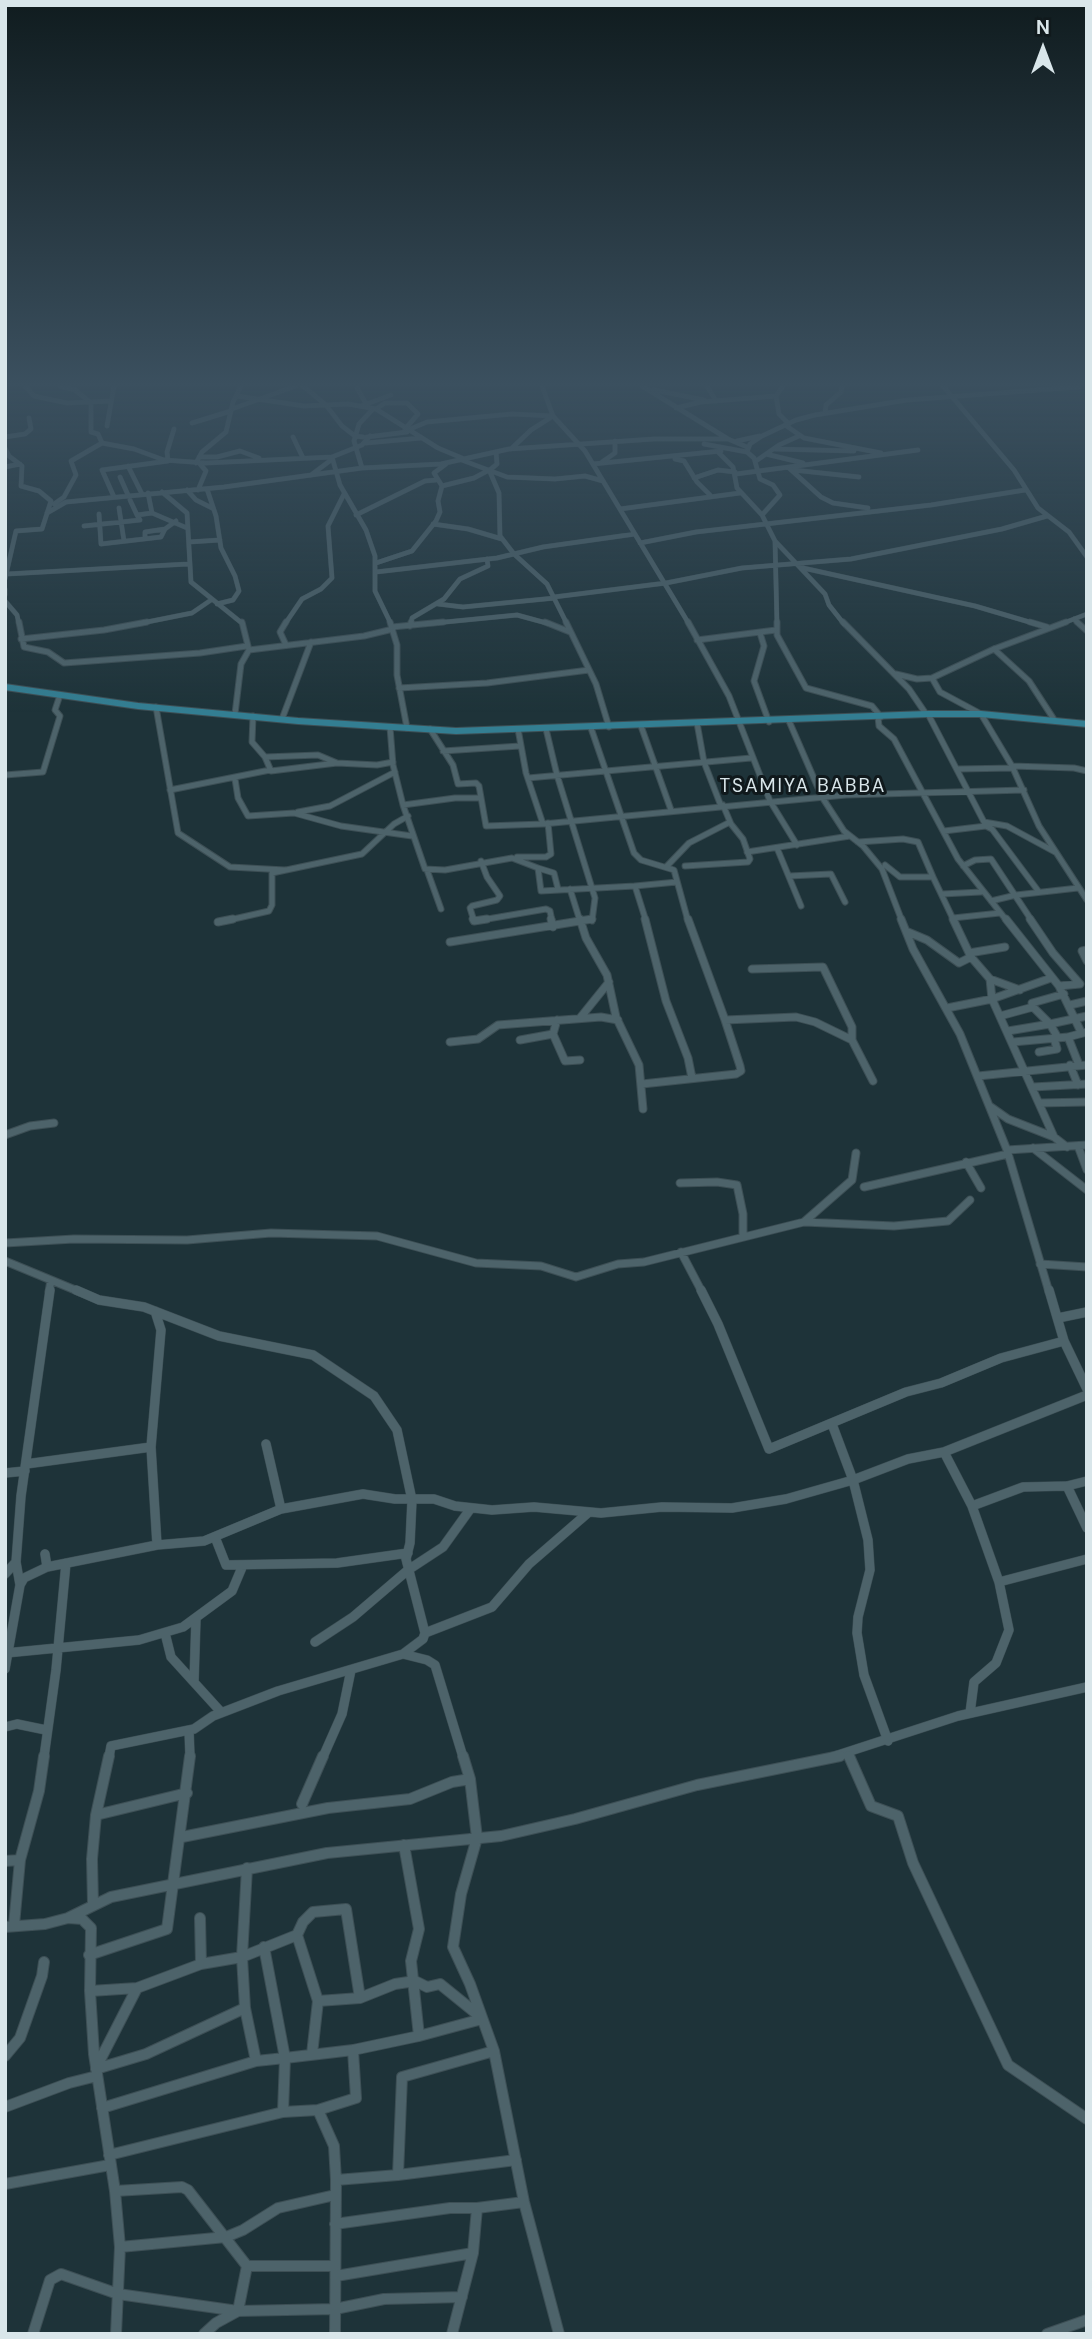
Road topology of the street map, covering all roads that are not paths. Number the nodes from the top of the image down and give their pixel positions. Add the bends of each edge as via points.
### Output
1 (44, 495) edge
2 (65, 495) edge
3 (128, 495) edge
4 (140, 495) edge
5 (145, 495) edge
6 (168, 495) edge
7 (192, 495) edge
8 (209, 495) edge
9 (343, 495) edge
10 (345, 495) edge
11 (396, 495) edge
12 (440, 495) edge
13 (499, 495) edge
14 (612, 495) edge
15 (710, 495) edge
16 (742, 495) edge
17 (780, 495) edge
18 (820, 495) edge
19 (989, 495) edge
20 (1029, 495) edge
21 (114, 497) joint
22 (129, 498) junction
23 (197, 499) junction
24 (51, 506) junction
25 (119, 508) dead end
26 (212, 508) junction
27 (620, 509) junction
28 (875, 510) junction
29 (47, 513) junction
30 (152, 513) junction
31 (187, 513) junction
32 (99, 514) dead end
33 (137, 515) junction
34 (356, 515) junction
35 (762, 515) junction
36 (1047, 516) junction
37 (176, 521) junction
38 (121, 522) junction
39 (766, 523) junction
40 (100, 524) junction
41 (433, 524) junction
42 (84, 526) dead end
43 (187, 528) junction
44 (635, 534) junction
45 (502, 538) junction
46 (220, 540) junction
47 (124, 541) junction
48 (775, 541) junction
49 (189, 542) junction
50 (640, 543) junction
51 (514, 554) junction
52 (1087, 557) edge
53 (487, 559) junction
54 (376, 563) junction
55 (188, 564) junction
56 (774, 565) junction
57 (800, 566) junction
58 (376, 572) junction
59 (6, 577) edge
60 (666, 583) junction
61 (5, 589) edge
62 (5, 595) edge
63 (554, 598) junction
64 (211, 600) junction
65 (5, 601) edge
66 (217, 604) junction
67 (438, 604) junction
68 (1087, 614) edge
69 (1074, 619) junction
70 (410, 626) junction
71 (1048, 627) junction
72 (393, 628) junction
73 (776, 630) junction
74 (1087, 631) edge
75 (570, 633) junction
76 (760, 633) junction
77 (21, 639) junction
78 (696, 640) junction
79 (311, 642) junction
80 (286, 645) junction
81 (248, 648) junction
82 (995, 649) junction
83 (589, 670) junction
84 (895, 673) junction
85 (932, 678) junction
86 (5, 687) edge
87 (399, 688) junction
88 (60, 695) junction
89 (156, 707) junction
90 (235, 714) junction
91 (927, 714) junction
92 (981, 714) junction
93 (253, 716) junction
94 (880, 717) junction
95 (282, 719) junction
96 (1055, 720) junction
97 (789, 721) junction
98 (769, 722) junction
99 (697, 723) junction
100 (739, 723) junction
101 (1087, 724) edge
102 (641, 726) junction
103 (390, 727) junction
104 (591, 727) junction
105 (610, 727) junction
106 (407, 728) junction
107 (430, 729) junction
108 (518, 729) junction
109 (546, 729) junction
110 (520, 746) junction
111 (443, 751) junction
112 (265, 757) junction
113 (751, 758) junction
114 (393, 762) junction
115 (704, 762) junction
116 (337, 763) junction
117 (653, 766) junction
118 (1013, 767) junction
119 (958, 769) junction
120 (270, 770) junction
121 (604, 770) junction
122 (1087, 771) edge
123 (395, 772) junction
124 (5, 775) edge
125 (557, 775) junction
126 (527, 778) junction
127 (235, 779) junction
128 (170, 790) junction
129 (1024, 790) junction
130 (968, 791) junction
131 (923, 792) junction
132 (822, 797) junction
133 (480, 799) junction
134 (770, 801) junction
135 (403, 805) junction
136 (722, 806) junction
137 (671, 810) junction
138 (293, 813) junction
139 (621, 814) junction
140 (408, 816) junction
141 (572, 821) junction
142 (730, 822) junction
143 (546, 823) junction
144 (944, 831) junction
145 (386, 832) junction
146 (412, 836) junction
147 (850, 836) junction
148 (858, 842) junction
149 (797, 845) junction
150 (778, 848) junction
151 (747, 852) junction
152 (1056, 853) junction
153 (512, 858) junction
154 (481, 862) junction
155 (885, 865) dead end
156 (667, 866) junction
157 (685, 866) dead end
158 (964, 866) junction
159 (538, 869) junction
160 (285, 870) junction
161 (427, 870) junction
162 (789, 876) junction
163 (933, 877) junction
164 (677, 882) junction
165 (635, 886) junction
166 (590, 888) junction
167 (1078, 888) junction
168 (558, 889) junction
169 (570, 889) junction
170 (981, 892) junction
171 (1039, 892) junction
172 (942, 894) junction
173 (1016, 895) junction
174 (1086, 898) edge
175 (990, 901) junction
176 (845, 902) dead end
177 (801, 906) dead end
178 (441, 909) dead end
179 (1000, 913) junction
180 (953, 918) junction
181 (474, 921) junction
182 (218, 922) dead end
183 (582, 923) junction
184 (553, 927) junction
185 (908, 932) junction
186 (477, 938) junction
187 (450, 942) dead end
188 (1005, 947) dead end
189 (1087, 950) edge
190 (970, 955) junction
191 (1087, 961) edge
192 (752, 969) dead end
193 (1051, 978) junction
194 (990, 979) junction
195 (609, 982) junction
196 (1059, 986) junction
197 (1020, 990) junction
198 (1064, 994) junction
199 (992, 999) junction
200 (1087, 1001) edge
201 (1070, 1005) junction
202 (1033, 1007) junction
203 (947, 1008) junction
204 (1000, 1016) junction
205 (1087, 1016) edge
206 (580, 1018) junction
207 (1075, 1018) junction
208 (556, 1020) junction
209 (618, 1020) junction
210 (725, 1020) junction
211 (1050, 1024) junction
212 (1008, 1031) junction
213 (1084, 1032) edge
214 (553, 1034) junction
215 (1068, 1037) junction
216 (1056, 1038) junction
217 (520, 1040) dead end
218 (852, 1040) junction
219 (450, 1042) dead end
220 (1013, 1042) junction
221 (1040, 1052) dead end
222 (580, 1060) dead end
223 (1079, 1065) edge
224 (1025, 1069) junction
225 (978, 1076) junction
226 (692, 1078) junction
227 (873, 1080) dead end
228 (642, 1084) junction
229 (1078, 1084) junction
230 (1087, 1084) edge
231 (1033, 1087) junction
232 (1087, 1102) edge
233 (1039, 1103) junction
234 (990, 1107) junction
235 (643, 1109) dead end
236 (54, 1123) dead end
237 (5, 1135) edge
238 (1054, 1137) junction
239 (1083, 1146) edge
240 (1067, 1147) junction
241 (1033, 1148) junction
242 (1008, 1152) junction
243 (856, 1153) dead end
244 (966, 1163) junction
245 (1087, 1170) edge
246 (680, 1183) dead end
247 (864, 1188) dead end
248 (981, 1188) dead end
249 (1087, 1190) edge
250 (970, 1200) dead end
251 (804, 1222) junction
252 (743, 1237) junction
253 (5, 1242) edge
254 (681, 1252) junction
255 (5, 1261) edge
256 (1040, 1264) junction
257 (1087, 1267) edge
258 (51, 1280) junction
259 (155, 1311) junction
260 (1087, 1312) edge
261 (1058, 1318) junction
262 (1064, 1341) junction
263 (1082, 1370) edge
264 (1087, 1390) edge
265 (1087, 1395) edge
266 (832, 1424) junction
267 (266, 1444) dead end
268 (151, 1447) junction
269 (944, 1452) junction
270 (25, 1467) junction
271 (5, 1473) edge
272 (853, 1479) junction
273 (1087, 1481) edge
274 (1067, 1486) junction
275 (412, 1500) junction
276 (972, 1507) junction
277 (471, 1508) junction
278 (281, 1509) junction
279 (589, 1512) junction
280 (1087, 1528) edge
281 (215, 1536) junction
282 (157, 1545) junction
283 (408, 1553) junction
284 (45, 1554) dead end
285 (1087, 1559) edge
286 (16, 1562) junction
287 (66, 1563) junction
288 (243, 1565) junction
289 (47, 1567) junction
290 (408, 1570) junction
291 (5, 1574) edge
292 (999, 1582) junction
293 (20, 1585) junction
294 (196, 1618) junction
295 (165, 1633) junction
296 (425, 1633) junction
297 (315, 1642) dead end
298 (58, 1647) junction
299 (7, 1653) edge
300 (403, 1654) junction
301 (5, 1669) edge
302 (351, 1670) junction
303 (194, 1682) junction
304 (1087, 1687) edge
305 (221, 1712) junction
306 (971, 1713) junction
307 (5, 1727) edge
308 (46, 1730) junction
309 (189, 1730) junction
310 (888, 1741) junction
311 (848, 1754) junction
312 (470, 1779) junction
313 (187, 1793) junction
314 (302, 1804) dead end
315 (96, 1815) junction
316 (182, 1837) junction
317 (477, 1838) junction
318 (404, 1845) junction
319 (20, 1860) junction
320 (5, 1861) edge
321 (247, 1868) junction
322 (175, 1882) junction
323 (93, 1904) junction
324 (68, 1918) junction
325 (201, 1918) dead end
326 (10, 1926) edge
327 (297, 1935) junction
328 (264, 1947) junction
329 (89, 1955) junction
330 (242, 1956) junction
331 (44, 1962) dead end
332 (201, 1964) junction
333 (415, 1981) junction
334 (137, 1988) junction
335 (90, 1991) junction
336 (360, 1998) junction
337 (318, 2001) junction
338 (245, 2008) junction
339 (482, 2019) junction
340 (419, 2036) junction
341 (353, 2050) junction
342 (494, 2051) junction
343 (312, 2054) junction
344 (5, 2056) edge
345 (285, 2058) junction
346 (256, 2061) junction
347 (96, 2073) junction
348 (5, 2107) edge
349 (102, 2108) junction
350 (318, 2110) junction
351 (283, 2112) junction
352 (1087, 2119) edge
353 (110, 2160) junction
354 (516, 2160) junction
355 (398, 2175) junction
356 (336, 2180) junction
357 (5, 2184) edge
358 (115, 2191) junction
359 (335, 2195) junction
360 (524, 2202) junction
361 (477, 2208) junction
362 (335, 2224) junction
363 (226, 2237) junction
364 (120, 2247) junction
365 (472, 2253) junction
366 (247, 2266) junction
367 (335, 2271) junction
368 (118, 2294) junction
369 (462, 2297) junction
370 (335, 2309) junction
371 (238, 2311) junction
372 (1087, 2320) edge
373 (33, 2334) edge
374 (116, 2334) edge
375 (204, 2334) edge
376 (335, 2334) edge
377 (452, 2334) edge
378 (559, 2334) edge
379 (1047, 2334) edge

1 - 24 street
2 - 24 street
3 - 22 street
4 - 22 street
5 - 30 street
6 - 31 street
7 - 23 street
8 - 26 street
9 - 80 street via 328,526 332,578 293,611 280,632
10 - 34 street
11 - 34 street
12 - 41 street via 440,512
13 - 45 street
14 - 27 street
15 - 27 street
16 - 35 street
17 - 35 street
18 - 28 street via 833,503
19 - 28 street
20 - 36 street
21 - 22 street
21 - 29 street via 66,502
22 - 33 street
23 - 26 street
23 - 31 street
24 - 29 street
25 - 38 street
26 - 46 street
27 - 44 street
28 - 39 street
29 - 59 street via 42,528 16,531
30 - 33 street
30 - 37 street
31 - 43 street
32 - 40 street
33 - 38 street via 140,520
34 - 54 street
35 - 39 street
36 - 52 street via 1069,532
36 - 57 street via 1002,529
37 - 43 street
37 - 47 street via 163,536
38 - 40 street
38 - 47 street
39 - 48 street
39 - 50 street
40 - 42 street
40 - 47 street via 102,544
41 - 45 street
41 - 54 street via 407,554
43 - 49 street
44 - 50 street
44 - 51 street
45 - 51 street
46 - 49 street
46 - 66 street via 239,592 233,600
48 - 56 street
48 - 57 street
49 - 55 street
50 - 60 street
51 - 53 street
51 - 63 street via 543,579
53 - 58 street
53 - 67 street via 488,566 460,579
54 - 58 street
55 - 59 street
55 - 64 street via 191,582
56 - 57 street
56 - 60 street
56 - 73 street
57 - 71 street
57 - 84 street via 854,636
58 - 72 street via 375,590
60 - 63 street
60 - 78 street
61 - 62 street
63 - 67 street via 500,605
63 - 75 street
64 - 66 street
64 - 77 street via 192,613 169,618
65 - 77 street via 17,615
66 - 81 street via 241,620
67 - 70 street via 412,618
68 - 69 street
69 - 71 street
69 - 74 street
70 - 72 street
70 - 75 street via 517,615
71 - 82 street
72 - 79 street
72 - 87 street
73 - 76 street
73 - 94 street via 806,688 872,706
75 - 83 street
76 - 78 street
76 - 98 street via 764,646 754,681
77 - 81 street via 24,647 48,652 64,663
78 - 100 street via 729,696
79 - 80 street
79 - 95 street
80 - 81 street
81 - 90 street via 241,664
82 - 85 street
82 - 96 street via 1029,681
83 - 87 street
83 - 105 street
84 - 85 street
84 - 91 street
85 - 92 street via 940,692
86 - 88 main road
87 - 106 street
88 - 89 main road
88 - 124 street via 55,710 60,716 43,772
89 - 90 main road
89 - 128 street
90 - 93 main road
91 - 92 main road
91 - 94 main road
91 - 119 street
92 - 96 main road
92 - 118 street
93 - 95 main road
93 - 112 street via 252,742
94 - 97 main road
94 - 131 street via 879,726 892,736
95 - 103 main road
96 - 101 main road
97 - 98 main road
97 - 132 street
98 - 100 main road
99 - 100 main road
99 - 102 main road
99 - 115 street
100 - 113 street
102 - 105 main road
102 - 117 street
103 - 106 main road
103 - 114 street
104 - 105 main road
104 - 109 main road
104 - 121 street
106 - 107 main road
107 - 108 main road
107 - 111 street
108 - 109 main road
108 - 110 street
109 - 125 street
110 - 111 street
110 - 126 street
111 - 133 street via 458,784 476,783
112 - 116 street via 318,755
112 - 120 street
113 - 115 street
113 - 134 street
114 - 116 street
114 - 123 street
115 - 117 street
115 - 136 street
116 - 120 street
117 - 121 street
117 - 137 street
118 - 119 street
118 - 122 street
118 - 129 street
119 - 130 street
120 - 127 street
121 - 125 street
121 - 139 street
123 - 135 street
123 - 138 street via 330,806
125 - 126 street
125 - 141 street
126 - 143 street
127 - 128 street
127 - 138 street via 246,815
128 - 160 street via 175,828 186,839 230,867
129 - 130 street
129 - 152 street
130 - 131 street
130 - 152 street via 984,822 1007,827
131 - 132 street
131 - 144 street
132 - 134 street
132 - 147 street
133 - 135 street
133 - 143 street via 486,826
134 - 136 street
134 - 149 street
135 - 140 street
136 - 137 street
136 - 142 street
137 - 139 street
138 - 145 street
139 - 141 street
139 - 156 street via 637,857
140 - 145 street
140 - 146 street
141 - 143 street
141 - 166 street
142 - 151 street
142 - 156 street via 689,843
143 - 153 street via 551,854
144 - 158 street
144 - 171 street via 992,830
145 - 146 street
145 - 160 street via 362,854
146 - 161 street
147 - 148 street
147 - 149 street
148 - 163 street via 918,842
148 - 185 street via 881,869
149 - 150 street
150 - 151 street
150 - 162 street
151 - 157 street via 748,862
152 - 167 street
153 - 154 street
153 - 159 street
154 - 161 street
154 - 181 street via 500,896 472,906
155 - 163 street via 900,877
156 - 164 street via 674,870
158 - 170 street
158 - 173 street via 991,859
159 - 168 street via 554,873
159 - 168 street via 541,891
160 - 182 street via 270,875 269,911
161 - 178 street
162 - 176 street via 831,874
162 - 177 street
163 - 172 street
164 - 165 street
164 - 210 street
165 - 166 street
165 - 226 street
166 - 169 street
166 - 183 street via 594,916
167 - 171 street
167 - 174 street
168 - 169 street
169 - 183 street
170 - 172 street
170 - 175 street
171 - 173 street
172 - 180 street
173 - 175 street
173 - 196 street via 1053,953 1080,984
175 - 179 street
179 - 180 street
179 - 193 street
180 - 190 street
181 - 184 street via 546,909
181 - 186 street
183 - 184 street
183 - 195 street
184 - 186 street
185 - 190 street via 955,961
185 - 203 street
186 - 187 street
188 - 190 street
189 - 191 street via 1082,951
190 - 194 street
192 - 218 street via 822,967 852,1027
193 - 196 street
193 - 197 street
194 - 197 street
194 - 199 street
195 - 206 street
195 - 209 street
196 - 198 street
197 - 199 street
198 - 201 street
198 - 202 street via 1032,1003
199 - 203 street
199 - 204 street
200 - 201 street
201 - 207 street
202 - 204 street
202 - 211 street
203 - 225 street
204 - 212 street
205 - 207 street
206 - 208 street
206 - 209 street
207 - 211 street
207 - 213 street
208 - 214 street
208 - 219 street via 498,1025 478,1039
209 - 228 street via 636,1058
210 - 218 street via 796,1017
210 - 226 street via 741,1071
211 - 212 street
211 - 216 street
212 - 220 street
213 - 215 street
214 - 217 street
214 - 222 street via 565,1061
215 - 216 street
215 - 223 street
216 - 220 street
216 - 221 street via 1057,1049
218 - 227 street
220 - 224 street
223 - 224 street
223 - 229 street
224 - 225 street
224 - 231 street
225 - 234 street
226 - 228 street
228 - 235 street
229 - 230 street
229 - 231 street
231 - 233 street
232 - 233 street
233 - 238 street
234 - 238 street
234 - 242 street
236 - 237 street
238 - 240 street
239 - 240 street
239 - 245 street
240 - 241 street
241 - 242 street
241 - 249 street
242 - 244 street
242 - 256 street
243 - 251 street via 852,1180
244 - 247 street
244 - 248 street
246 - 252 street via 737,1185
250 - 251 street via 954,1218 936,1223 860,1226
251 - 252 street
252 - 254 street
253 - 254 street via 187,1240 271,1233 377,1236 476,1263 541,1266 576,1277
254 - 266 street via 718,1324 769,1450
255 - 258 street
256 - 257 street
256 - 261 street
258 - 259 street via 99,1300
258 - 270 street
259 - 268 street via 161,1330
259 - 275 street via 219,1336 313,1355 357,1382 374,1396 397,1430
260 - 261 street
261 - 262 street
262 - 263 street
262 - 266 street via 1001,1358
263 - 264 street
265 - 269 street
266 - 272 street
267 - 278 street
268 - 270 street
268 - 282 street
269 - 272 street via 908,1459
269 - 276 street
270 - 271 street
270 - 286 street
272 - 279 street via 786,1499 732,1508
272 - 310 street via 870,1560 857,1633 864,1675
273 - 274 street
274 - 276 street via 1023,1488
274 - 280 street
275 - 277 street via 434,1499
275 - 278 street via 363,1494
275 - 283 street
276 - 292 street
277 - 279 street
277 - 290 street via 443,1547
278 - 281 street
279 - 296 street via 528,1564 492,1607
281 - 282 street
281 - 288 street via 226,1565
282 - 287 street
283 - 288 street via 337,1563
283 - 290 street
284 - 289 street
285 - 292 street
286 - 291 street
286 - 293 street
287 - 289 street
287 - 298 street
288 - 294 street via 232,1591
289 - 293 street via 24,1578
290 - 296 street
290 - 297 street
292 - 306 street via 1009,1630 996,1663 974,1682
293 - 299 street
294 - 295 street
294 - 303 street
295 - 298 street via 139,1640
295 - 303 street via 171,1657
296 - 300 street via 417,1646
298 - 299 street
298 - 308 street
299 - 301 street
300 - 302 street
300 - 312 street via 435,1665
302 - 305 street
302 - 314 street via 342,1714
303 - 305 street
304 - 306 street
305 - 309 street
306 - 310 street
307 - 308 street via 30,1724
308 - 319 street via 39,1791
309 - 313 street
309 - 315 street via 111,1746
310 - 311 street
311 - 317 street
311 - 352 street via 872,1806 898,1816 913,1863 1008,2064
312 - 316 street via 410,1799 328,1808
312 - 317 street
313 - 315 street
313 - 316 street
315 - 323 street
316 - 322 street
317 - 318 street
317 - 339 street via 453,1947
318 - 321 street
318 - 333 street via 419,1929 411,1961
319 - 320 street
319 - 326 street
321 - 322 street
321 - 330 street
322 - 323 street
322 - 329 street via 167,1929
323 - 324 street
324 - 326 street
324 - 329 street via 88,1922
325 - 332 street
327 - 328 street
327 - 336 street via 313,1912 346,1909
327 - 337 street
328 - 330 street
328 - 345 street
329 - 335 street
330 - 332 street
330 - 338 street
331 - 344 street via 20,2038
332 - 334 street
333 - 336 street
333 - 339 street via 427,1987 440,1984
333 - 340 street
334 - 335 street
334 - 347 street
335 - 347 street
336 - 337 street
337 - 343 street
338 - 346 street
338 - 347 street
339 - 340 street
339 - 342 street
340 - 341 street
341 - 343 street
341 - 350 street via 356,2098
342 - 354 street
342 - 355 street via 402,2077
343 - 345 street
345 - 346 street
345 - 351 street
346 - 349 street
347 - 348 street
347 - 349 street
349 - 353 street
350 - 351 street
350 - 356 street via 334,2146
351 - 353 street
353 - 357 street
353 - 358 street
354 - 355 street
354 - 360 street
355 - 356 street
356 - 359 street
358 - 363 street via 182,2187
358 - 364 street
359 - 362 street
359 - 363 street via 278,2208
360 - 361 street
360 - 378 street
361 - 362 street
361 - 365 street
362 - 367 street
363 - 364 street
363 - 366 street
364 - 368 street
365 - 367 street
365 - 369 street
366 - 367 street
366 - 371 street
367 - 370 street
368 - 371 street
368 - 373 street via 55,2275
368 - 374 street
369 - 370 street via 384,2299
369 - 377 street
370 - 371 street
370 - 376 street
371 - 375 street
372 - 379 street

